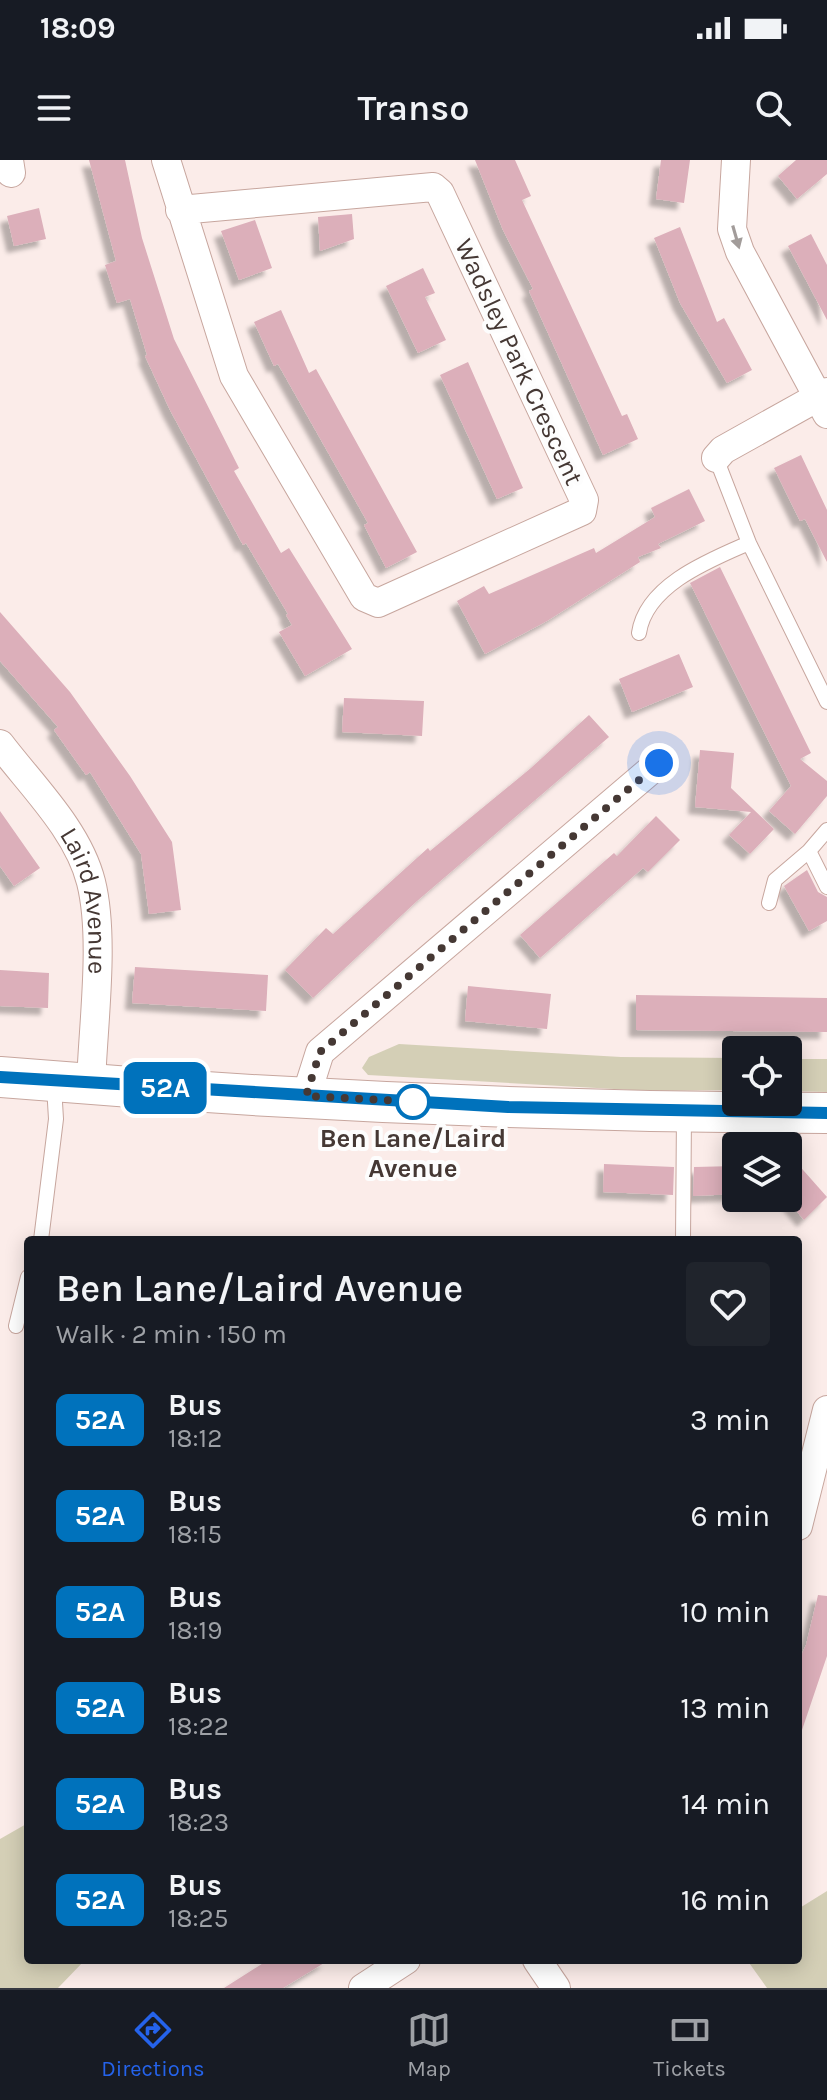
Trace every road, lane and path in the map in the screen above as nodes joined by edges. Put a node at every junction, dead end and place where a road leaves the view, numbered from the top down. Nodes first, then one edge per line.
1 (166, 160) edge
2 (736, 160) edge
3 (180, 210) junction
4 (824, 401) edge
5 (716, 458) joint
6 (749, 543) junction
7 (639, 633) dead end
8 (827, 702) edge
9 (0, 744) edge
10 (659, 763) dead end
11 (827, 830) edge
12 (809, 851) junction
13 (827, 887) edge
14 (769, 903) dead end
15 (0, 1077) edge
16 (72, 1083) junction
17 (306, 1096) junction
18 (684, 1113) junction
19 (827, 1113) edge
20 (41, 1236) edge
21 (683, 1236) edge
22 (24, 1293) edge
23 (16, 1326) dead end
24 (827, 1410) edge
25 (802, 1510) edge
26 (400, 1964) edge
27 (540, 1964) edge
28 (363, 1988) edge
29 (556, 1988) edge

1 - 3 street, Wadsley Park Crescent
2 -> 4 street
3 - 3 street, Wadsley Park Crescent
4 - 5 street
5 - 6 lane
6 - 7 lane
6 - 8 lane
9 - 16 street, Laird Avenue
10 - 17 street
11 - 12 lane
12 - 13 lane
12 - 14 lane
15 - 16 street
16 - 17 street
16 - 20 lane
17 - 18 street
18 - 19 street
18 - 21 lane
22 - 23 lane
24 - 25 street
26 - 28 street
27 - 29 street

